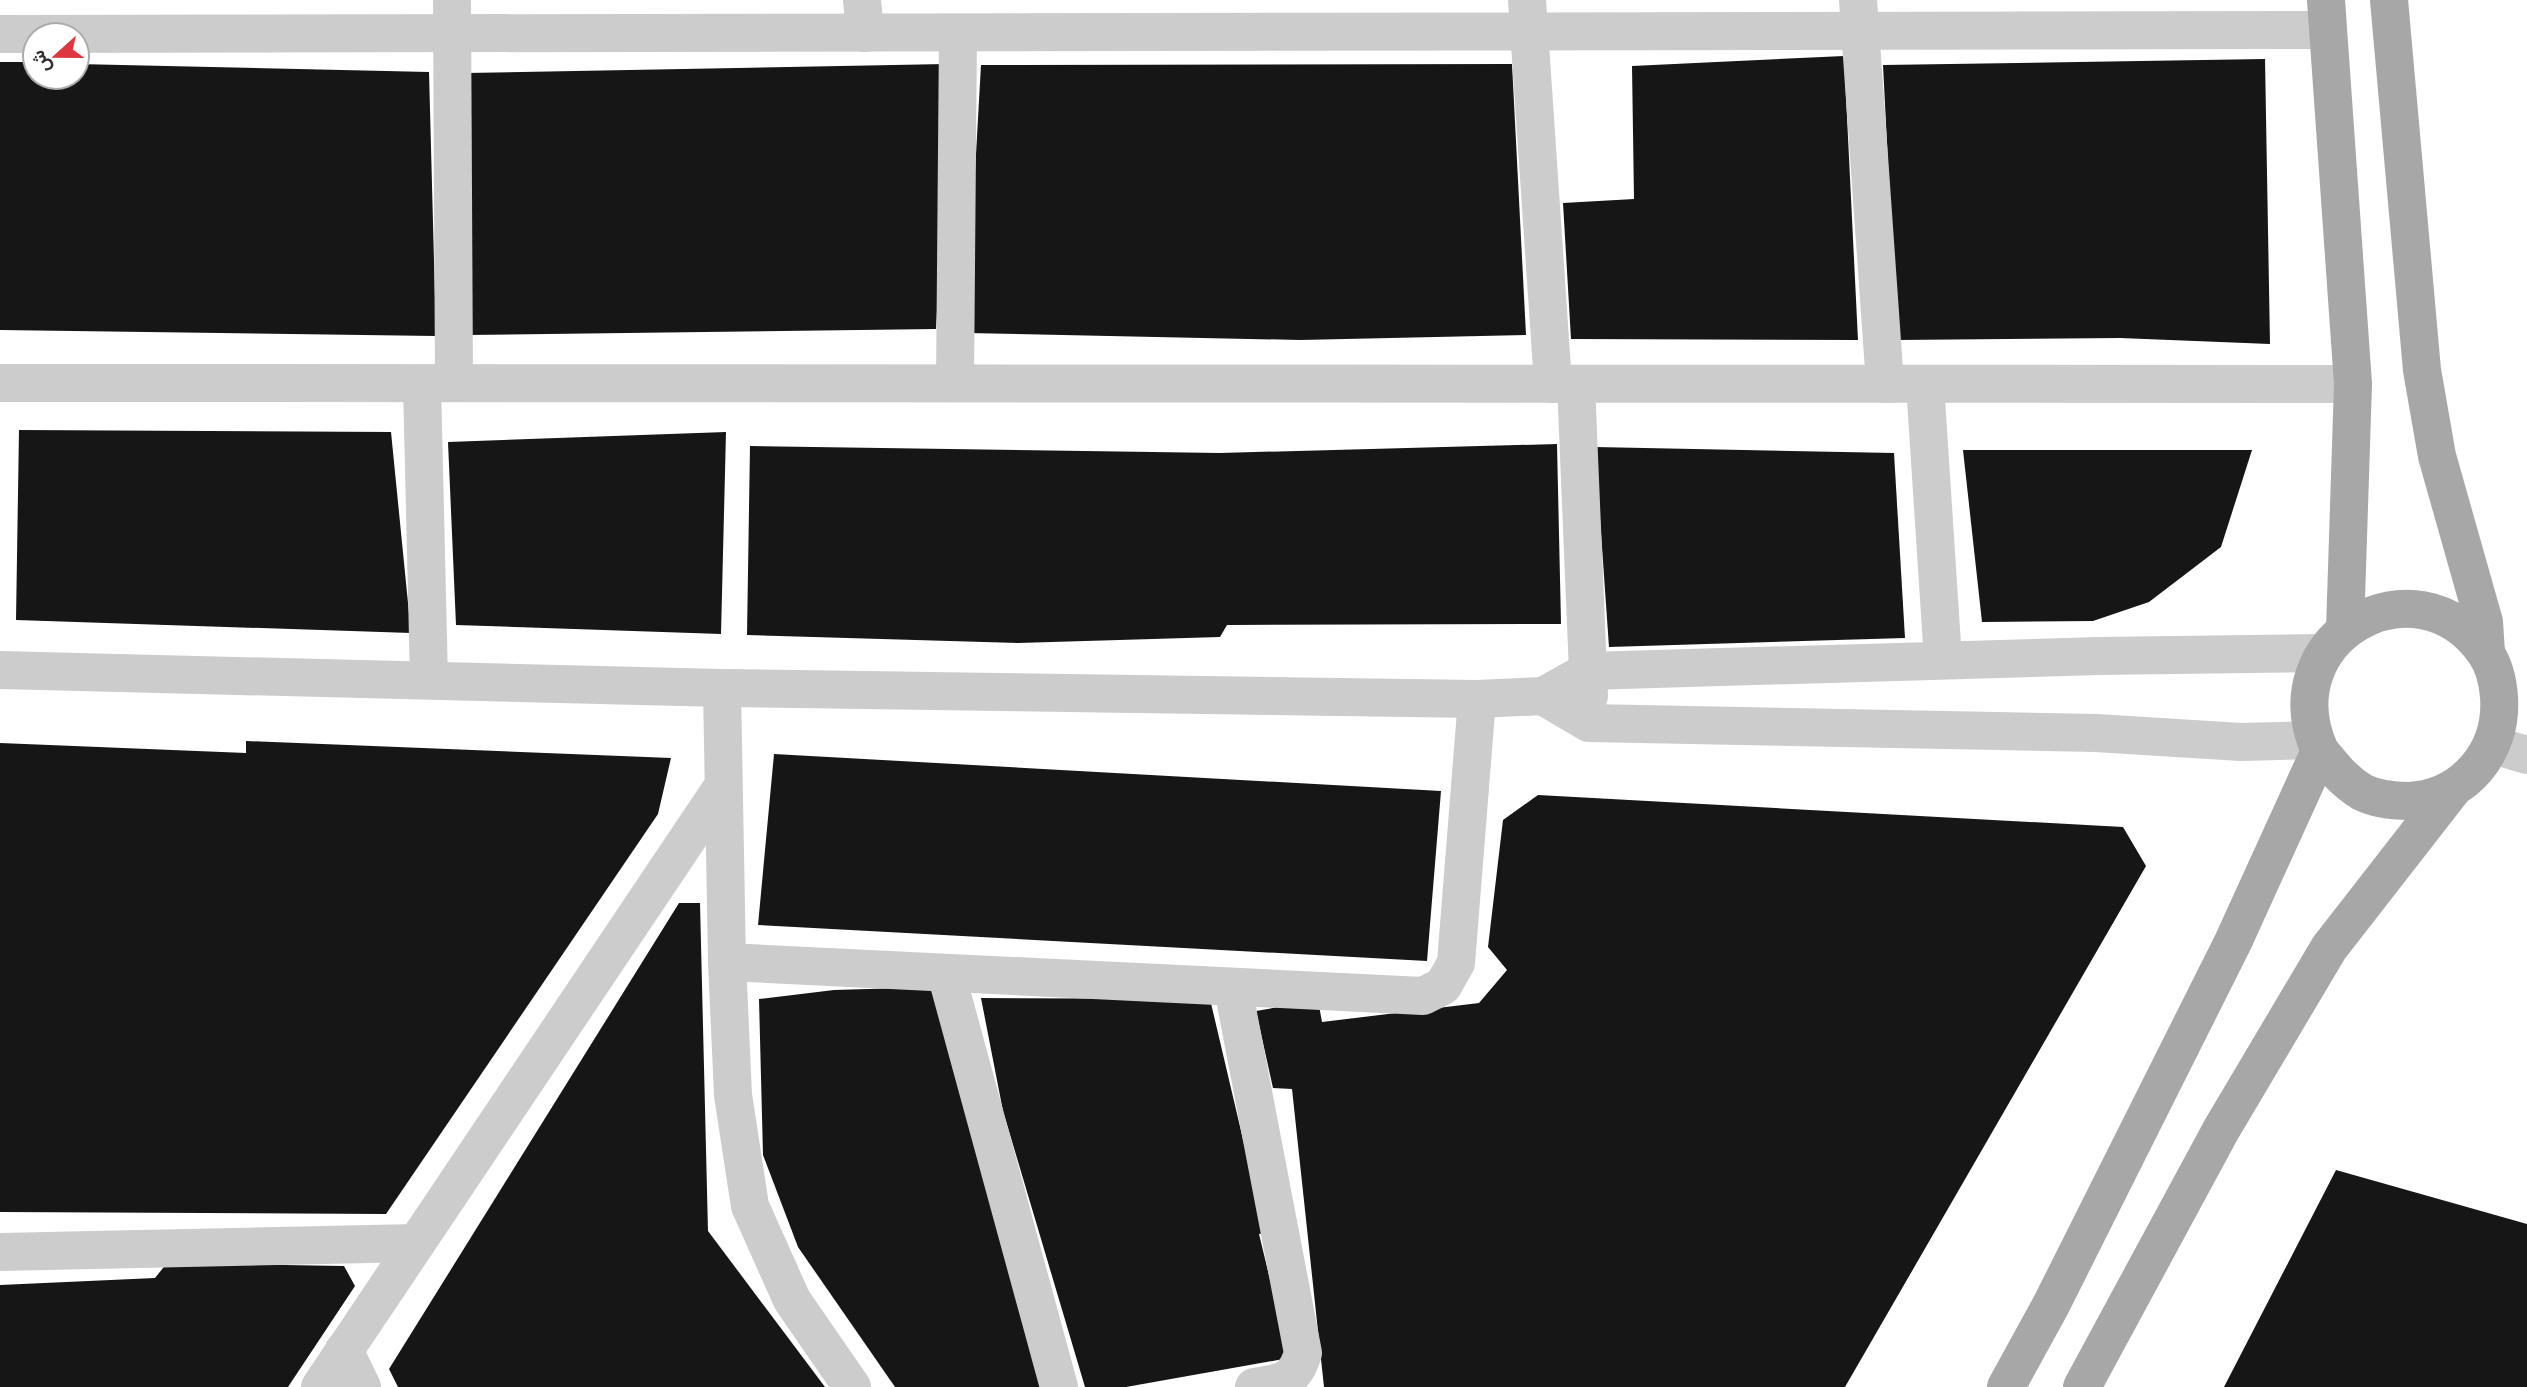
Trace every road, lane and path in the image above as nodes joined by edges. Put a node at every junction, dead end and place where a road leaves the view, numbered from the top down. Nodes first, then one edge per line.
1 (2389, 0) edge
2 (2327, 15) edge
3 (1528, 16) edge
4 (1859, 16) edge
5 (452, 17) edge
6 (863, 17) edge
7 (958, 33) junction
8 (0, 34) edge
9 (0, 383) edge
10 (438, 383) junction
11 (955, 383) junction
12 (1565, 384) junction
13 (1885, 384) junction
14 (1925, 384) junction
15 (2353, 384) junction
16 (2334, 641) junction
17 (2486, 653) junction
18 (1943, 660) junction
19 (0, 670) edge
20 (1588, 671) junction
21 (429, 680) junction
22 (722, 688) junction
23 (1543, 695) junction
24 (1477, 699) junction
25 (1589, 723) junction
26 (2318, 746) junction
27 (2510, 750) edge
28 (723, 786) junction
29 (2452, 790) junction
30 (727, 962) junction
31 (946, 972) junction
32 (1233, 988) junction
33 (416, 1243) junction
34 (0, 1252) edge
35 (344, 1350) junction
36 (320, 1387) edge
37 (362, 1387) edge
38 (852, 1387) edge
39 (1059, 1387) edge
40 (1254, 1387) edge
41 (2006, 1387) edge
42 (2082, 1387) edge

1 - 17 main road
2 - 4 street
2 - 15 main road
3 - 4 street
3 - 7 street
3 - 12 street
4 - 13 street
5 - 6 street
5 - 8 street
5 - 10 street
6 - 7 street
7 - 11 street
9 - 10 street
10 - 11 street
10 - 21 street
11 - 12 street
12 - 13 street
12 - 20 street
13 - 14 street
14 - 15 street
14 - 18 street
15 - 16 main road
16 - 17 main road
16 - 18 street
16 - 26 main road
17 - 27 main road
18 - 20 street
19 - 21 street
20 - 23 street
20 - 25 street
21 - 22 street
22 - 24 street
22 - 28 street
23 - 24 street
23 - 25 street
24 - 32 street
25 - 26 street
26 - 29 main road
26 - 41 main road
27 - 29 main road
28 - 30 street
28 - 33 street
29 - 42 main road
30 - 31 street
30 - 38 street
31 - 32 street
31 - 39 street
32 - 40 street
33 - 34 street
33 - 35 street
35 - 36 street
35 - 37 street

